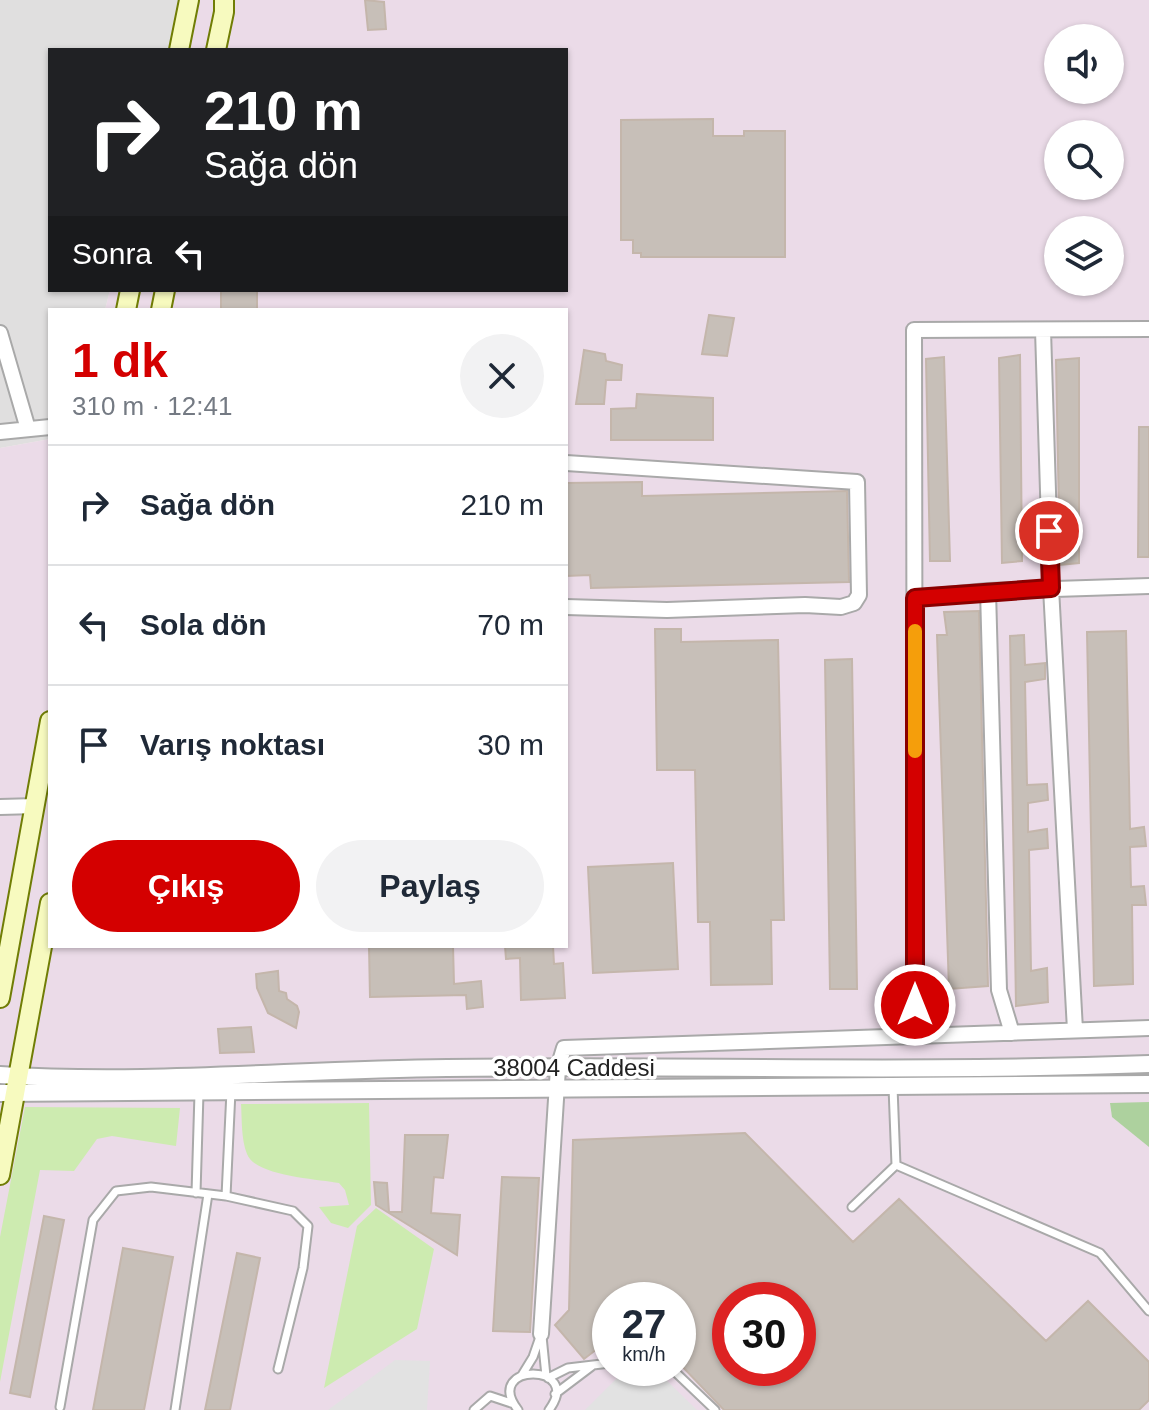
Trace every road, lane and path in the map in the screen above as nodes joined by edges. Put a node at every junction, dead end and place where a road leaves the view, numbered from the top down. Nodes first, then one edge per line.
1 (189, 0) edge
2 (224, 0) edge
3 (179, 48) edge
4 (216, 48) edge
5 (1149, 329) edge
6 (1043, 330) junction
7 (0, 333) edge
8 (48, 427) edge
9 (28, 429) junction
10 (0, 432) edge
11 (568, 463) edge
12 (1149, 586) edge
13 (1051, 588) junction
14 (988, 591) junction
15 (915, 598) junction
16 (568, 607) edge
17 (48, 733) edge
18 (36, 806) junction
19 (0, 807) edge
20 (48, 912) edge
21 (4, 955) edge
22 (0, 996) edge
23 (1149, 1028) edge
24 (1075, 1030) junction
25 (1012, 1033) junction
26 (915, 1036) junction
27 (1149, 1064) edge
28 (558, 1068) junction
29 (894, 1068) junction
30 (232, 1082) junction
31 (198, 1083) junction
32 (8, 1084) edge
33 (1149, 1084) edge
34 (893, 1086) junction
35 (559, 1089) junction
36 (896, 1165) junction
37 (0, 1175) edge
38 (196, 1193) junction
39 (208, 1194) junction
40 (226, 1196) junction
41 (852, 1207) dead end
42 (1149, 1311) edge
43 (541, 1334) junction
44 (592, 1364) edge
45 (592, 1366) edge
46 (278, 1369) dead end
47 (522, 1375) junction
48 (547, 1377) junction
49 (690, 1386) edge
50 (555, 1395) junction
51 (60, 1407) dead end
52 (516, 1407) edge
53 (175, 1410) edge
54 (474, 1410) edge
55 (551, 1410) edge
56 (715, 1410) edge

1 - 3 main road
2 - 4 main road
5 - 6 street
6 - 13 street
6 - 15 street
7 - 9 street
8 - 9 street
9 - 10 street
11 - 16 street
12 - 13 street
13 - 14 street
13 - 24 street
14 - 15 street
14 - 25 street
15 - 26 street
17 - 18 main road
18 - 19 street
18 - 21 main road
20 - 32 main road
21 - 22 main road
23 - 24 street
24 - 25 street
25 - 26 street
26 - 28 street
27 - 29 street, 38004 Caddesi
28 - 29 street, 38004 Caddesi
28 - 30 street, 38004 Caddesi
28 - 35 street
29 - 34 street
30 - 31 street, 38004 Caddesi
30 - 35 street, 38004 Caddesi
30 - 40 lane
31 - 32 street, 38004 Caddesi
31 - 38 lane
32 - 37 main road
33 - 34 street, 38004 Caddesi
34 - 35 street, 38004 Caddesi
34 - 36 lane
35 - 43 street
36 - 41 lane
36 - 42 lane
38 - 39 lane
38 - 51 lane
39 - 40 lane
39 - 53 lane
40 - 46 lane
43 - 47 lane
43 - 48 lane
44 - 48 lane
45 - 50 lane
47 - 48 lane
47 - 52 lane
48 - 50 lane
49 - 56 lane
50 - 55 lane
52 - 54 lane

